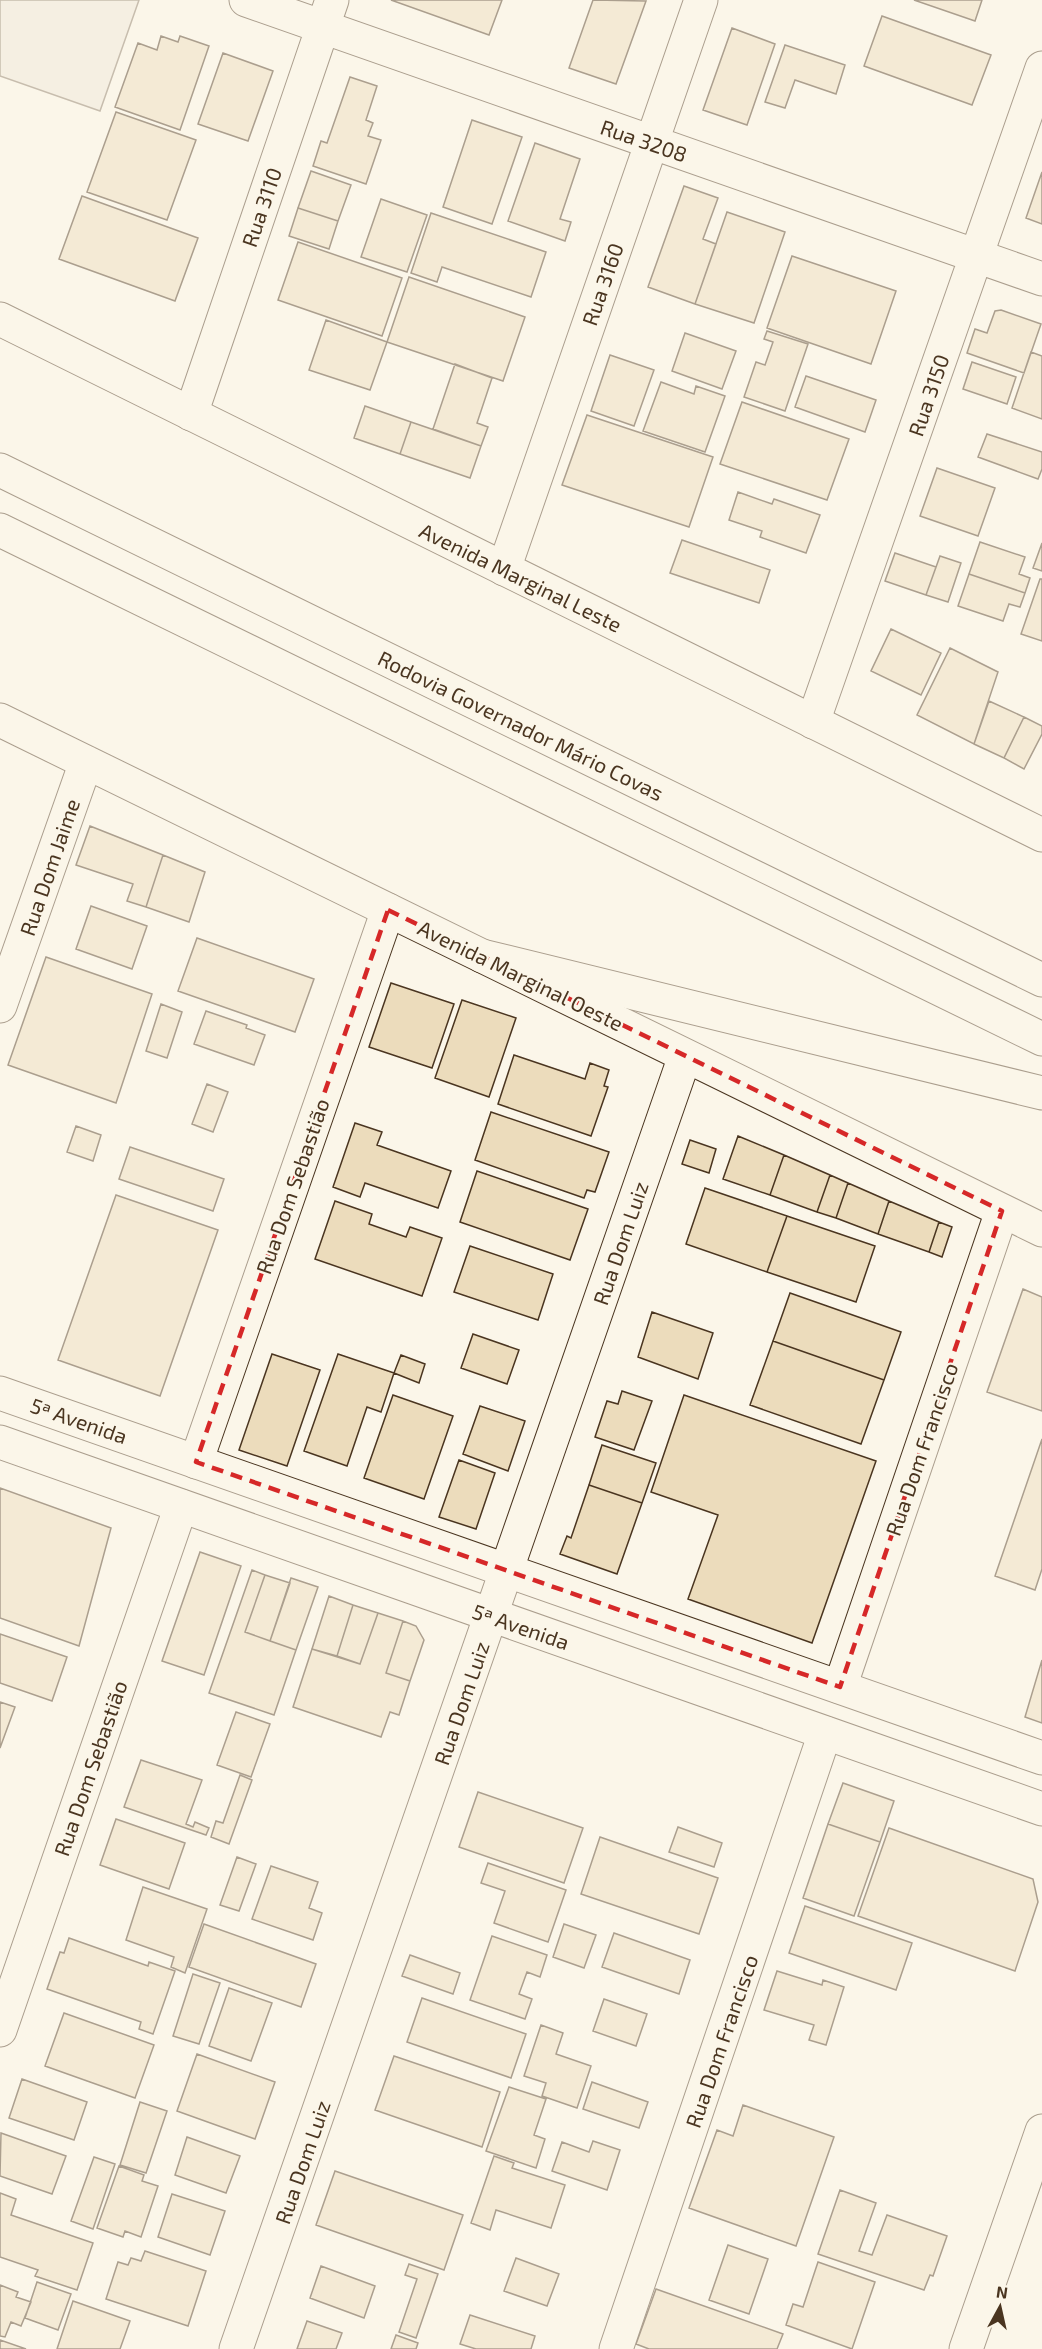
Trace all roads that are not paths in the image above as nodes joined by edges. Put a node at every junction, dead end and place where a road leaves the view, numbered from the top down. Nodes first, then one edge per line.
1 (246, 0) edge
2 (701, 0) edge
3 (328, 13) edge
4 (1042, 68) edge
5 (652, 142) junction
6 (976, 256) junction
7 (1042, 279) edge
8 (0, 319) edge
9 (191, 414) junction
10 (0, 470) edge
11 (0, 530) edge
12 (504, 568) junction
13 (0, 720) edge
14 (813, 722) junction
15 (86, 762) junction
16 (1042, 836) edge
17 (387, 910) junction
18 (482, 956) junction
19 (1042, 980) edge
20 (0, 1006) edge
21 (1042, 1039) edge
22 (685, 1056) junction
23 (1042, 1093) edge
24 (1002, 1211) junction
25 (1042, 1230) edge
26 (0, 1393) edge
27 (0, 1442) edge
28 (196, 1462) junction
29 (181, 1506) junction
30 (507, 1570) junction
31 (491, 1615) junction
32 (840, 1687) junction
33 (825, 1733) junction
34 (1042, 1758) edge
35 (1042, 1809) edge
36 (0, 2030) edge
37 (1042, 2131) edge
38 (236, 2349) edge
39 (616, 2349) edge
40 (966, 2349) edge

1 - 3 main road, Rua 3208
2 - 5 main road, Rua 3160
3 - 5 main road, Rua 3208
3 - 9 main road, Rua 3110
4 - 6 main road, Rua 3150
5 - 6 main road, Rua 3208
5 - 12 main road, Rua 3160
6 - 7 main road, Rua 3208
6 - 14 main road, Rua 3150
8 - 9 main road, Avenida Marginal Leste
9 - 12 main road, Avenida Marginal Leste
10 - 19 main road, Rodovia Governador Mário Covas
11 - 21 main road
12 - 14 main road, Avenida Marginal Leste
13 - 15 main road, Avenida Marginal Oeste
14 - 16 main road, Avenida Marginal Leste
15 - 17 main road, Avenida Marginal Oeste
15 - 20 main road, Rua Dom Jaime
17 - 18 main road, Avenida Marginal Oeste
17 - 28 main road, Rua Dom Sebastião
18 - 22 main road, Avenida Marginal Oeste
18 - 23 main road
22 - 24 main road, Avenida Marginal Oeste
22 - 30 main road, Rua Dom Luiz
24 - 25 main road, Avenida Marginal Oeste
24 - 32 main road, Rua Dom Francisco
26 - 28 main road, 5ª Avenida
27 - 29 main road, 5ª Avenida
28 - 30 main road, 5ª Avenida
29 - 31 main road, 5ª Avenida
29 - 36 main road, Rua Dom Sebastião
30 - 31 main road, Rua Dom Luiz
30 - 32 main road, 5ª Avenida
31 - 33 main road, 5ª Avenida
31 - 38 main road, Rua Dom Luiz
32 - 34 main road, 5ª Avenida
33 - 35 main road, 5ª Avenida
33 - 39 main road, Rua Dom Francisco
37 - 40 main road

